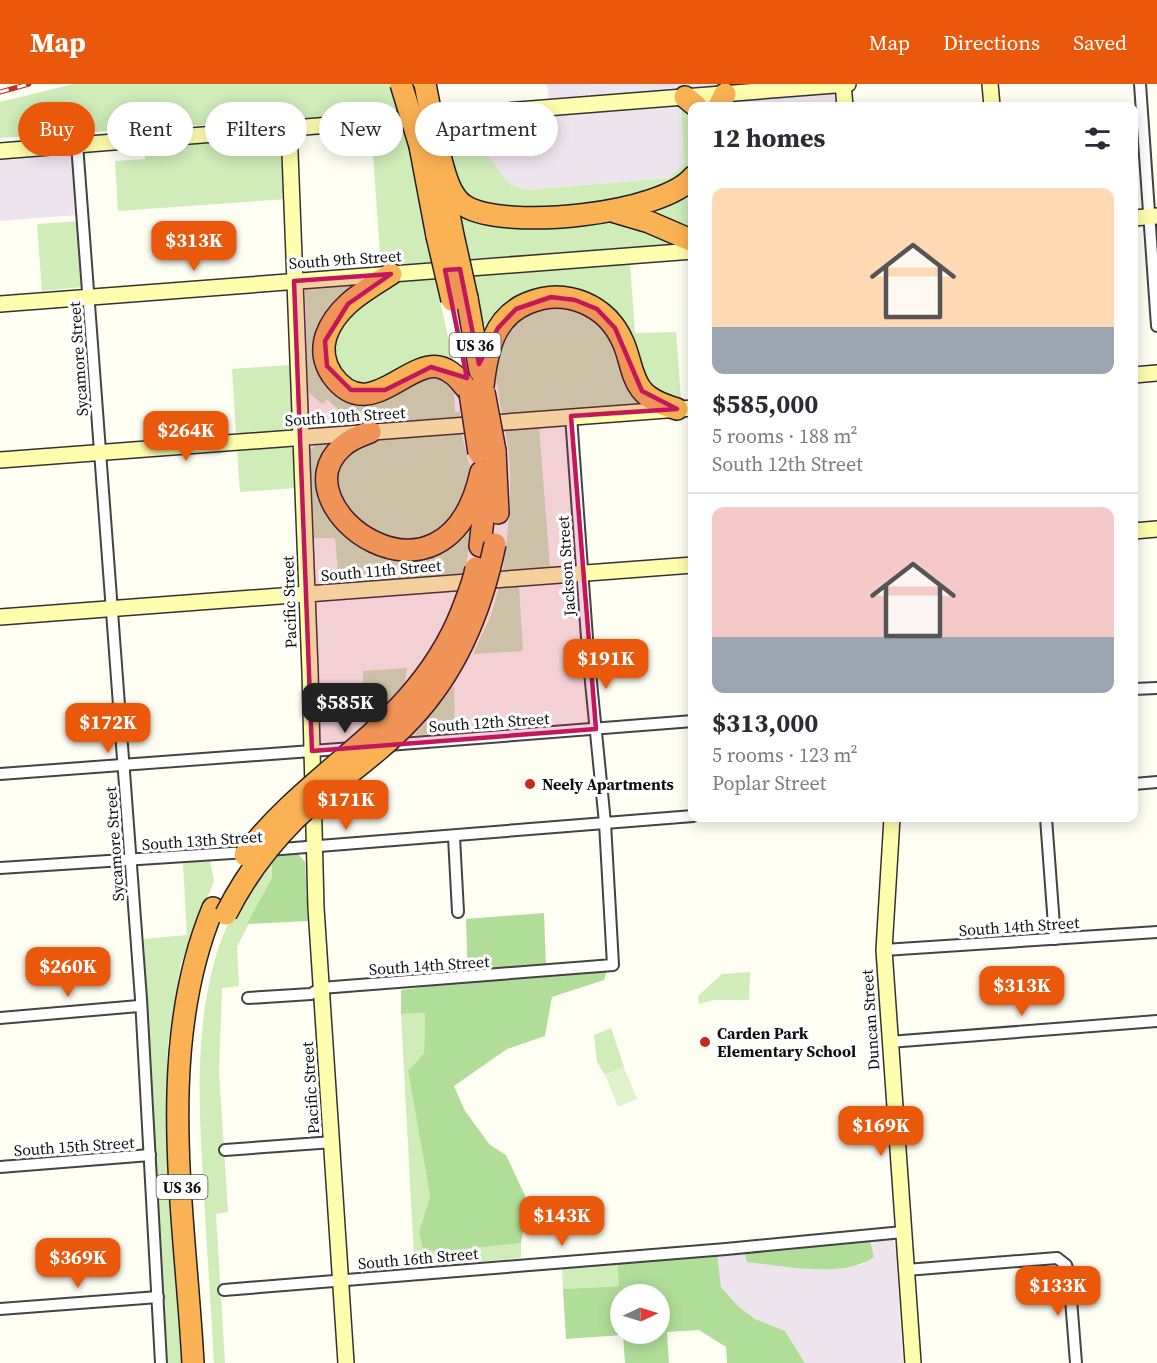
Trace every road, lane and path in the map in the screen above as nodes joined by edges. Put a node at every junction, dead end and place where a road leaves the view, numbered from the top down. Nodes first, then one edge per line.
1 (401, 84) edge
2 (408, 84) edge
3 (425, 84) edge
4 (843, 84) edge
5 (848, 84) edge
6 (990, 84) edge
7 (1140, 84) edge
8 (722, 100) edge
9 (426, 102) edge
10 (688, 102) edge
11 (691, 102) edge
12 (845, 102) edge
13 (992, 102) edge
14 (415, 106) edge
15 (415, 116) edge
16 (307, 126) edge
17 (205, 134) edge
18 (95, 143) edge
19 (18, 149) edge
20 (0, 151) edge
21 (78, 156) edge
22 (290, 156) edge
23 (430, 156) edge
24 (433, 156) edge
25 (688, 182) edge
26 (602, 211) junction
27 (1147, 217) edge
28 (688, 239) edge
29 (688, 250) edge
30 (391, 274) junction
31 (294, 281) junction
32 (89, 297) junction
33 (0, 304) edge
34 (1157, 326) edge
35 (1157, 373) edge
36 (1138, 375) edge
37 (479, 390) junction
38 (685, 409) edge
39 (571, 416) junction
40 (370, 432) junction
41 (300, 437) junction
42 (99, 452) junction
43 (485, 459) junction
44 (0, 460) edge
45 (1157, 529) edge
46 (1138, 531) edge
47 (688, 565) edge
48 (581, 572) junction
49 (307, 594) junction
50 (112, 609) junction
51 (0, 617) edge
52 (1157, 688) edge
53 (1138, 689) edge
54 (688, 721) edge
55 (596, 729) junction
56 (312, 751) junction
57 (123, 765) junction
58 (0, 774) edge
59 (1157, 782) edge
60 (1138, 784) edge
61 (688, 816) edge
62 (892, 822) edge
63 (1046, 822) edge
64 (605, 823) junction
65 (454, 837) junction
66 (314, 847) junction
67 (130, 860) junction
68 (0, 868) edge
69 (219, 911) junction
70 (458, 912) dead end
71 (1157, 932) edge
72 (1055, 939) junction
73 (884, 950) junction
74 (613, 966) joint
75 (321, 988) junction
76 (248, 998) dead end
77 (139, 1006) junction
78 (0, 1018) edge
79 (1157, 1021) edge
80 (889, 1041) junction
81 (333, 1142) junction
82 (225, 1150) dead end
83 (150, 1155) junction
84 (0, 1167) edge
85 (903, 1232) junction
86 (906, 1270) junction
87 (342, 1280) junction
88 (224, 1290) dead end
89 (158, 1297) junction
90 (0, 1309) edge
91 (161, 1363) edge
92 (194, 1363) edge
93 (207, 1363) edge
94 (346, 1363) edge
95 (913, 1363) edge
96 (1076, 1363) edge

1 - 15 highway, bridge
2 - 14 highway, US 36, bridge
3 - 9 highway, US 36, bridge
4 - 5 street
4 - 8 street
4 - 12 street
6 - 13 street
7 - 27 street
8 - 11 street
10 - 16 street
17 - 18 street
19 - 20 street
21 - 32 street, Sycamore Street
22 - 31 street, Pacific Street
23 - 37 highway, US 36, bridge
24 - 26 highway
25 - 26 highway
26 - 28 highway
27 - 34 street
29 - 30 street, South 9th Street
30 - 31 street, South 9th Street
30 - 37 highway
31 - 32 street, South 9th Street
31 - 41 street, Pacific Street
32 - 33 street, South 9th Street
32 - 42 street, Sycamore Street
35 - 36 street
37 - 38 highway
37 - 43 highway, US 36, bridge
38 - 39 street, South 10th Street
39 - 40 street, South 10th Street
39 - 48 street, Jackson Street
40 - 41 street, South 10th Street
40 - 43 highway
41 - 42 street, South 10th Street
41 - 49 street, Pacific Street
42 - 44 street, South 10th Street
42 - 50 street, Sycamore Street
43 - 69 highway, US 36, bridge
45 - 46 street
47 - 48 street, South 11th Street
48 - 49 street, South 11th Street
48 - 55 street, Jackson Street
49 - 50 street, South 11th Street
49 - 56 street, Pacific Street
50 - 51 street, South 11th Street
50 - 57 street, Sycamore Street
52 - 53 street
54 - 55 street, South 12th Street
55 - 56 street, South 12th Street
55 - 64 street, Jackson Street
56 - 57 street, South 12th Street
56 - 66 street, Pacific Street
57 - 58 street, South 12th Street
57 - 67 street, Sycamore Street
59 - 60 street
61 - 64 street, South 13th Street
62 - 73 street, Duncan Street
63 - 72 street
64 - 65 street, South 13th Street
64 - 74 street, Jackson Street
65 - 66 street, South 13th Street
65 - 70 street
66 - 67 street, South 13th Street
66 - 75 street, Pacific Street
67 - 68 street, South 13th Street
67 - 77 street, Sycamore Street
69 - 92 highway, US 36
69 - 93 highway, US 36
71 - 72 street, South 14th Street
72 - 73 street, South 14th Street
73 - 80 street, Duncan Street
74 - 75 street, South 14th Street
75 - 76 street, South 14th Street
75 - 81 street, Pacific Street
77 - 78 street
77 - 83 street, Sycamore Street
79 - 80 street
80 - 85 street, Duncan Street
81 - 82 street
81 - 87 street, Pacific Street
83 - 84 street, South 15th Street
83 - 89 street, Sycamore Street
85 - 86 street, Duncan Street
85 - 87 street, South 16th Street
86 - 95 street, Duncan Street
86 - 96 street
87 - 88 street, South 16th Street
87 - 94 street, Pacific Street
89 - 90 street
89 - 91 street, Sycamore Street

